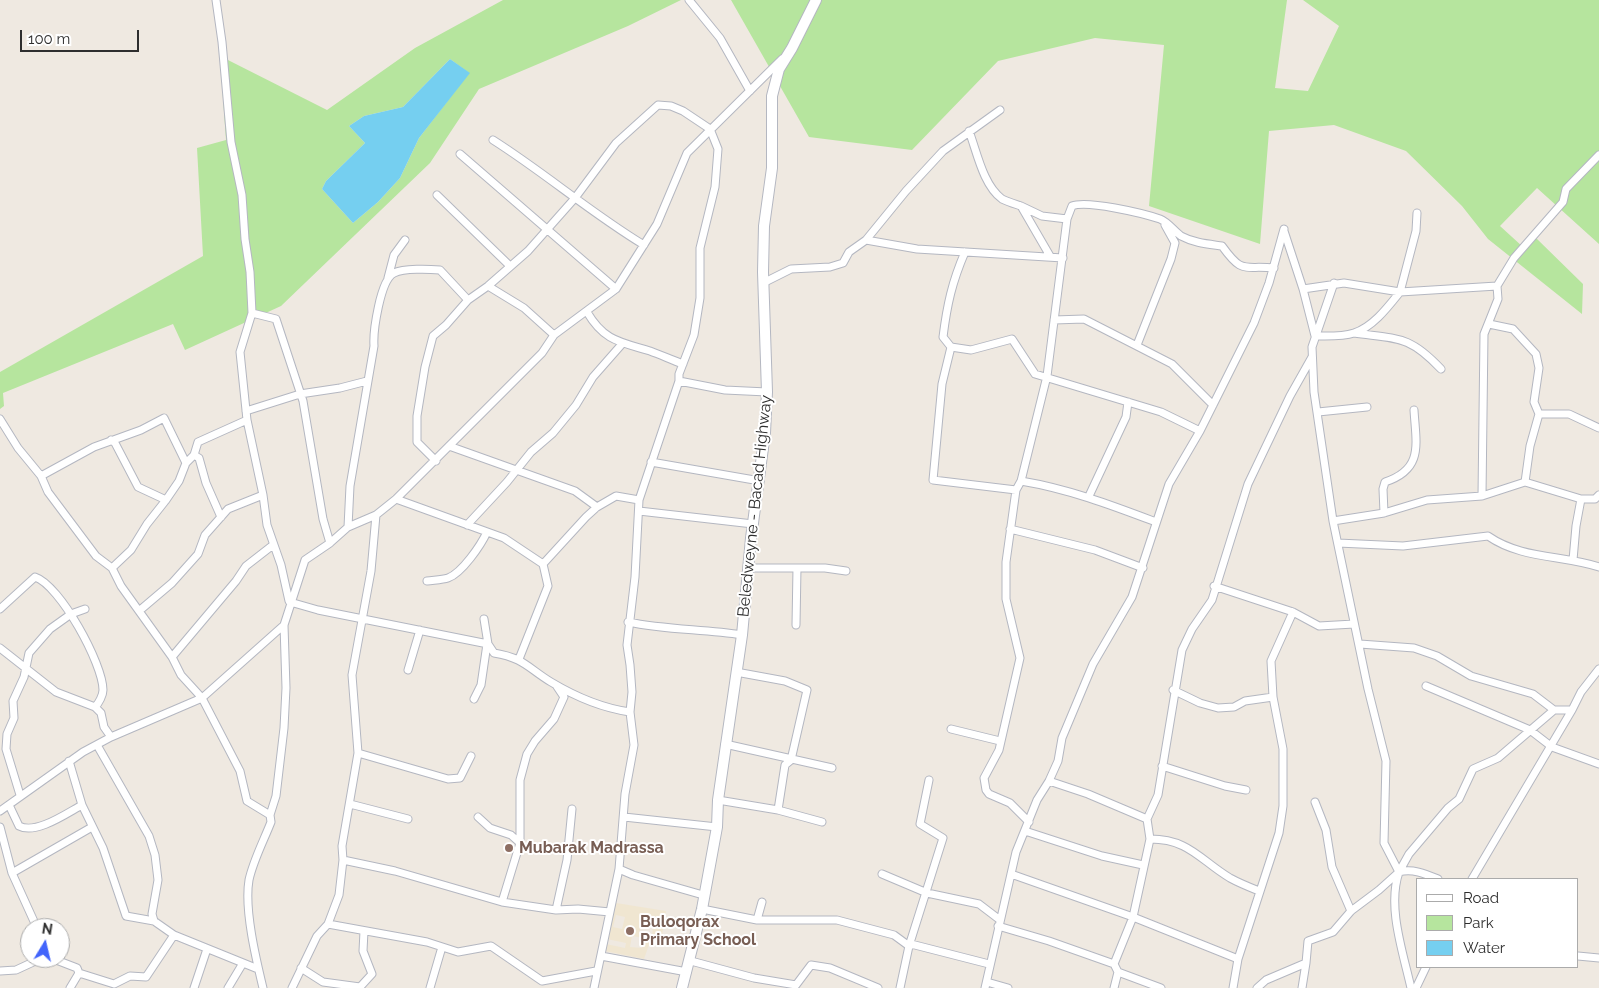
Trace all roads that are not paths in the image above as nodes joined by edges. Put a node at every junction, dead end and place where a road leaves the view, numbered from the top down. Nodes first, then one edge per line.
1 (216, 0) edge
2 (689, 0) edge
3 (816, 0) edge
4 (792, 48) junction
5 (750, 91) junction
6 (1000, 110) dead end
7 (710, 129) junction
8 (970, 131) junction
9 (492, 140) dead end
10 (460, 154) dead end
11 (1599, 156) edge
12 (437, 195) dead end
13 (575, 198) junction
14 (1021, 206) junction
15 (1417, 213) dead end
16 (1067, 219) junction
17 (1162, 220) junction
18 (546, 229) junction
19 (405, 240) dead end
20 (866, 240) junction
21 (644, 245) junction
22 (965, 252) junction
23 (1050, 256) junction
24 (1063, 258) junction
25 (510, 266) junction
26 (1274, 268) junction
27 (388, 278) junction
28 (763, 283) junction
29 (1334, 283) junction
30 (488, 286) junction
31 (1498, 286) junction
32 (616, 288) junction
33 (1303, 288) junction
34 (1400, 292) junction
35 (468, 300) junction
36 (587, 312) junction
37 (252, 313) junction
38 (1054, 320) junction
39 (1489, 324) junction
40 (1354, 333) junction
41 (554, 335) junction
42 (1315, 336) junction
43 (622, 344) junction
44 (1137, 345) junction
45 (951, 347) junction
46 (1312, 357) junction
47 (682, 364) junction
48 (1441, 369) dead end
49 (1047, 376) junction
50 (367, 381) junction
51 (679, 381) junction
52 (767, 392) junction
53 (300, 394) junction
54 (1128, 402) junction
55 (1213, 405) junction
56 (1368, 407) dead end
57 (1414, 410) dead end
58 (246, 411) junction
59 (1318, 412) junction
60 (1539, 414) junction
61 (0, 419) edge
62 (247, 420) junction
63 (1599, 428) edge
64 (1200, 431) junction
65 (111, 440) junction
66 (449, 446) junction
67 (194, 455) junction
68 (436, 461) junction
69 (651, 462) junction
70 (186, 463) junction
71 (516, 472) junction
72 (41, 476) junction
73 (760, 481) junction
74 (1021, 481) junction
75 (1525, 482) junction
76 (1016, 490) junction
77 (263, 495) junction
78 (1599, 495) edge
79 (1089, 496) junction
80 (1482, 496) junction
81 (396, 499) junction
82 (1581, 499) junction
83 (166, 500) junction
84 (639, 500) junction
85 (597, 508) junction
86 (639, 511) junction
87 (1384, 514) junction
88 (376, 515) junction
89 (221, 517) junction
90 (1333, 521) junction
91 (1156, 522) junction
92 (753, 524) junction
93 (467, 525) junction
94 (348, 527) junction
95 (1010, 529) junction
96 (487, 532) junction
97 (330, 543) junction
98 (1338, 543) junction
99 (272, 545) junction
100 (1573, 560) junction
101 (543, 564) junction
102 (1599, 567) edge
103 (112, 568) junction
104 (749, 568) junction
105 (796, 568) junction
106 (1143, 568) junction
107 (846, 571) dead end
108 (427, 581) dead end
109 (1214, 586) junction
110 (290, 602) junction
111 (0, 609) edge
112 (85, 609) dead end
113 (139, 611) junction
114 (1294, 612) junction
115 (71, 614) junction
116 (361, 618) junction
117 (484, 620) dead end
118 (628, 622) junction
119 (284, 624) junction
120 (1354, 624) junction
121 (796, 625) dead end
122 (420, 630) junction
123 (742, 635) junction
124 (488, 644) junction
125 (1360, 644) junction
126 (0, 648) edge
127 (172, 656) junction
128 (519, 658) junction
129 (26, 668) junction
130 (1599, 669) edge
131 (408, 670) dead end
132 (736, 672) junction
133 (556, 685) junction
134 (1426, 686) dead end
135 (1174, 690) junction
136 (1273, 697) junction
137 (202, 698) junction
138 (474, 699) dead end
139 (95, 707) junction
140 (1554, 710) junction
141 (1572, 710) junction
142 (630, 712) junction
143 (951, 729) dead end
144 (1530, 730) junction
145 (111, 737) junction
146 (1000, 740) junction
147 (725, 744) junction
148 (97, 745) junction
149 (1552, 747) junction
150 (358, 753) junction
151 (471, 756) dead end
152 (791, 760) junction
153 (69, 761) junction
154 (1599, 764) edge
155 (1162, 766) junction
156 (832, 768) dead end
157 (929, 780) dead end
158 (1049, 781) junction
159 (1246, 790) dead end
160 (20, 795) junction
161 (718, 800) junction
162 (1315, 802) dead end
163 (9, 804) junction
164 (350, 804) junction
165 (82, 805) junction
166 (572, 809) dead end
167 (778, 810) junction
168 (0, 811) edge
169 (270, 815) junction
170 (624, 817) junction
171 (478, 818) dead end
172 (408, 819) dead end
173 (1147, 819) junction
174 (822, 822) dead end
175 (1029, 822) junction
176 (0, 827) edge
177 (92, 827) junction
178 (716, 828) junction
179 (1025, 831) junction
180 (1150, 838) junction
181 (520, 843) junction
182 (343, 860) junction
183 (1143, 864) junction
184 (619, 869) junction
185 (1399, 872) junction
186 (12, 873) junction
187 (882, 874) dead end
188 (1011, 874) junction
189 (1435, 878) edge
190 (1473, 878) edge
191 (1259, 892) junction
192 (927, 893) junction
193 (703, 895) junction
194 (502, 902) junction
195 (762, 902) dead end
196 (702, 909) junction
197 (556, 910) junction
198 (1351, 911) junction
199 (610, 912) junction
200 (1133, 917) junction
201 (32, 918) edge
202 (757, 920) junction
203 (154, 921) junction
204 (999, 923) junction
205 (328, 924) junction
206 (364, 931) junction
207 (174, 935) junction
208 (910, 945) junction
209 (442, 947) junction
210 (207, 949) junction
211 (601, 956) junction
212 (1579, 956) edge
213 (1599, 958) edge
214 (1238, 959) junction
215 (690, 961) junction
216 (243, 963) junction
217 (1306, 963) junction
218 (989, 964) junction
219 (1114, 964) junction
220 (70, 965) edge
221 (20, 968) edge
222 (301, 968) junction
223 (1426, 968) edge
224 (258, 969) junction
225 (0, 970) edge
226 (596, 971) junction
227 (687, 972) junction
228 (1118, 972) junction
229 (79, 973) junction
230 (986, 985) edge
231 (114, 986) edge
232 (786, 986) edge
233 (70, 988) edge
234 (194, 988) edge
235 (228, 988) edge
236 (263, 988) edge
237 (292, 988) edge
238 (430, 988) edge
239 (594, 988) edge
240 (682, 988) edge
241 (878, 988) edge
242 (900, 988) edge
243 (1008, 988) edge
244 (1114, 988) edge
245 (1161, 988) edge
246 (1233, 988) edge
247 (1257, 988) edge
248 (1302, 988) edge
249 (1411, 988) edge
250 (1416, 988) edge

1 - 37 street
2 - 5 street
3 - 4 street, Beledweyne - Bacad Highway
4 - 5 street
4 - 28 street, Beledweyne - Bacad Highway
5 - 7 street
6 - 8 street
7 - 13 street
7 - 21 street
7 - 47 street
8 - 14 street
8 - 20 street
9 - 13 street
10 - 18 street
11 - 31 street
12 - 25 street
13 - 18 street
13 - 21 street
14 - 16 street
14 - 23 street
15 - 34 street
16 - 17 street
16 - 24 street
17 - 26 street
17 - 44 street
18 - 25 street
18 - 32 street
19 - 27 street
20 - 22 street
20 - 28 street
21 - 32 street
22 - 23 street
22 - 45 street
23 - 24 street
24 - 38 street
25 - 30 street
26 - 33 street
26 - 55 street
27 - 35 street
27 - 50 street
28 - 52 street, Beledweyne - Bacad Highway
29 - 33 street
29 - 34 street
29 - 42 street
30 - 35 street
30 - 41 street
31 - 34 street
31 - 39 street
32 - 36 street
33 - 42 street
34 - 40 street
35 - 68 street
36 - 41 street
36 - 43 street
37 - 53 street
37 - 58 street
38 - 44 street
38 - 49 street
39 - 60 street
39 - 80 street
40 - 42 street
40 - 48 street
41 - 66 street
42 - 46 street
43 - 47 street
43 - 71 street
44 - 55 street
45 - 49 street
45 - 76 street
46 - 59 street
46 - 109 street
47 - 51 street
49 - 54 street
49 - 74 street
50 - 53 street
50 - 94 street
51 - 52 street
51 - 69 street
52 - 73 street, Beledweyne - Bacad Highway
53 - 58 street
53 - 97 street
54 - 64 street
54 - 79 street
55 - 64 street
56 - 59 street
57 - 87 street
58 - 62 street
59 - 90 street
60 - 63 street
60 - 75 street
61 - 72 street
62 - 67 street
62 - 77 street
64 - 91 street
65 - 70 street
65 - 72 street
65 - 83 street
66 - 68 street
66 - 71 street
67 - 70 street
67 - 89 street
68 - 81 street
69 - 73 street
69 - 84 street
70 - 83 street
71 - 85 street
71 - 93 street
72 - 103 street
73 - 92 street, Beledweyne - Bacad Highway
74 - 76 street
74 - 79 street
75 - 80 street
75 - 82 street
76 - 95 street
77 - 89 street
77 - 99 street
78 - 82 street
79 - 91 street
80 - 87 street
81 - 88 street
81 - 93 street
82 - 100 street
83 - 103 street
84 - 85 street
84 - 86 street
85 - 101 street
86 - 92 street
86 - 118 street
87 - 90 street
88 - 94 street
88 - 116 street
89 - 113 street
90 - 98 street
91 - 106 street
92 - 104 street, Beledweyne - Bacad Highway
93 - 96 street
94 - 97 street
95 - 106 street
95 - 146 street
96 - 101 street
96 - 108 street
97 - 110 street
98 - 100 street
98 - 120 street
99 - 110 street
99 - 127 street
100 - 102 street
101 - 128 street
103 - 113 street
104 - 105 street
104 - 123 street, Beledweyne - Bacad Highway
105 - 107 street
105 - 121 street
106 - 158 street
109 - 114 street
109 - 135 street
110 - 116 street
110 - 119 street
111 - 115 street
112 - 115 street
113 - 127 street
114 - 120 street
114 - 136 street
115 - 129 street
115 - 139 street
116 - 122 street
116 - 150 street
117 - 124 street
118 - 123 street
118 - 142 street
119 - 137 street
119 - 169 street
120 - 125 street
122 - 124 street
122 - 131 street
123 - 132 street, Beledweyne - Bacad Highway
124 - 128 street
124 - 138 street
125 - 140 street
125 - 185 street
126 - 129 street
127 - 137 street
128 - 133 street
129 - 139 street
129 - 160 street
130 - 141 street
132 - 147 street, Beledweyne - Bacad Highway
132 - 152 street
133 - 142 street
133 - 181 street
134 - 144 street
135 - 136 street
135 - 155 street
136 - 191 street
137 - 145 street
137 - 169 street
139 - 145 street
140 - 141 street
140 - 144 street
141 - 149 street
142 - 170 street
143 - 146 street
144 - 149 street
144 - 185 street
145 - 148 street
146 - 175 street
147 - 152 street
147 - 161 street, Beledweyne - Bacad Highway
148 - 153 street
148 - 203 street
149 - 154 street
149 - 190 street
150 - 151 street
150 - 164 street
152 - 156 street
152 - 167 street
153 - 160 street
153 - 165 street
155 - 159 street
155 - 173 street
157 - 192 street
158 - 173 street
158 - 175 street
160 - 163 street
161 - 167 street
161 - 178 street, Beledweyne - Bacad Highway
162 - 198 street
163 - 165 street
163 - 168 street
164 - 172 street
164 - 182 street
165 - 177 street
166 - 197 street
167 - 174 street
169 - 224 street
170 - 178 street
170 - 184 street
171 - 181 street
173 - 180 street
175 - 179 street
176 - 186 street
177 - 186 street
177 - 203 street
178 - 193 street, Beledweyne - Bacad Highway
179 - 183 street
179 - 188 street
180 - 183 street
180 - 191 street
181 - 194 street
182 - 194 street
182 - 205 street
183 - 200 street
184 - 193 street
184 - 199 street
185 - 189 street
185 - 198 street
185 - 249 street
186 - 201 street
187 - 192 street
188 - 200 street
188 - 204 street
191 - 214 street
192 - 204 street
192 - 208 street
193 - 196 street, Beledweyne - Bacad Highway
194 - 197 street
195 - 202 street
196 - 202 street
196 - 215 street, Beledweyne - Bacad Highway
197 - 199 street
198 - 217 street
199 - 211 street
200 - 214 street
200 - 219 street
202 - 208 street
203 - 207 street
204 - 218 street
204 - 219 street
205 - 206 street
205 - 222 street
206 - 209 street
206 - 222 street
207 - 210 street
207 - 231 street
208 - 218 street
208 - 242 street
209 - 226 street
209 - 238 street
210 - 216 street
210 - 234 street
211 - 226 street
211 - 227 street
212 - 213 street
214 - 246 street
215 - 227 street, Beledweyne - Bacad Highway
215 - 232 street
216 - 224 street
216 - 235 street
217 - 247 street
217 - 248 street
218 - 230 street
219 - 228 street
220 - 229 street
221 - 225 street
222 - 237 street
223 - 250 street
224 - 236 street
226 - 239 street
227 - 240 street, Beledweyne - Bacad Highway
228 - 244 street
228 - 245 street
229 - 231 street
229 - 233 street
230 - 243 street
232 - 241 street

